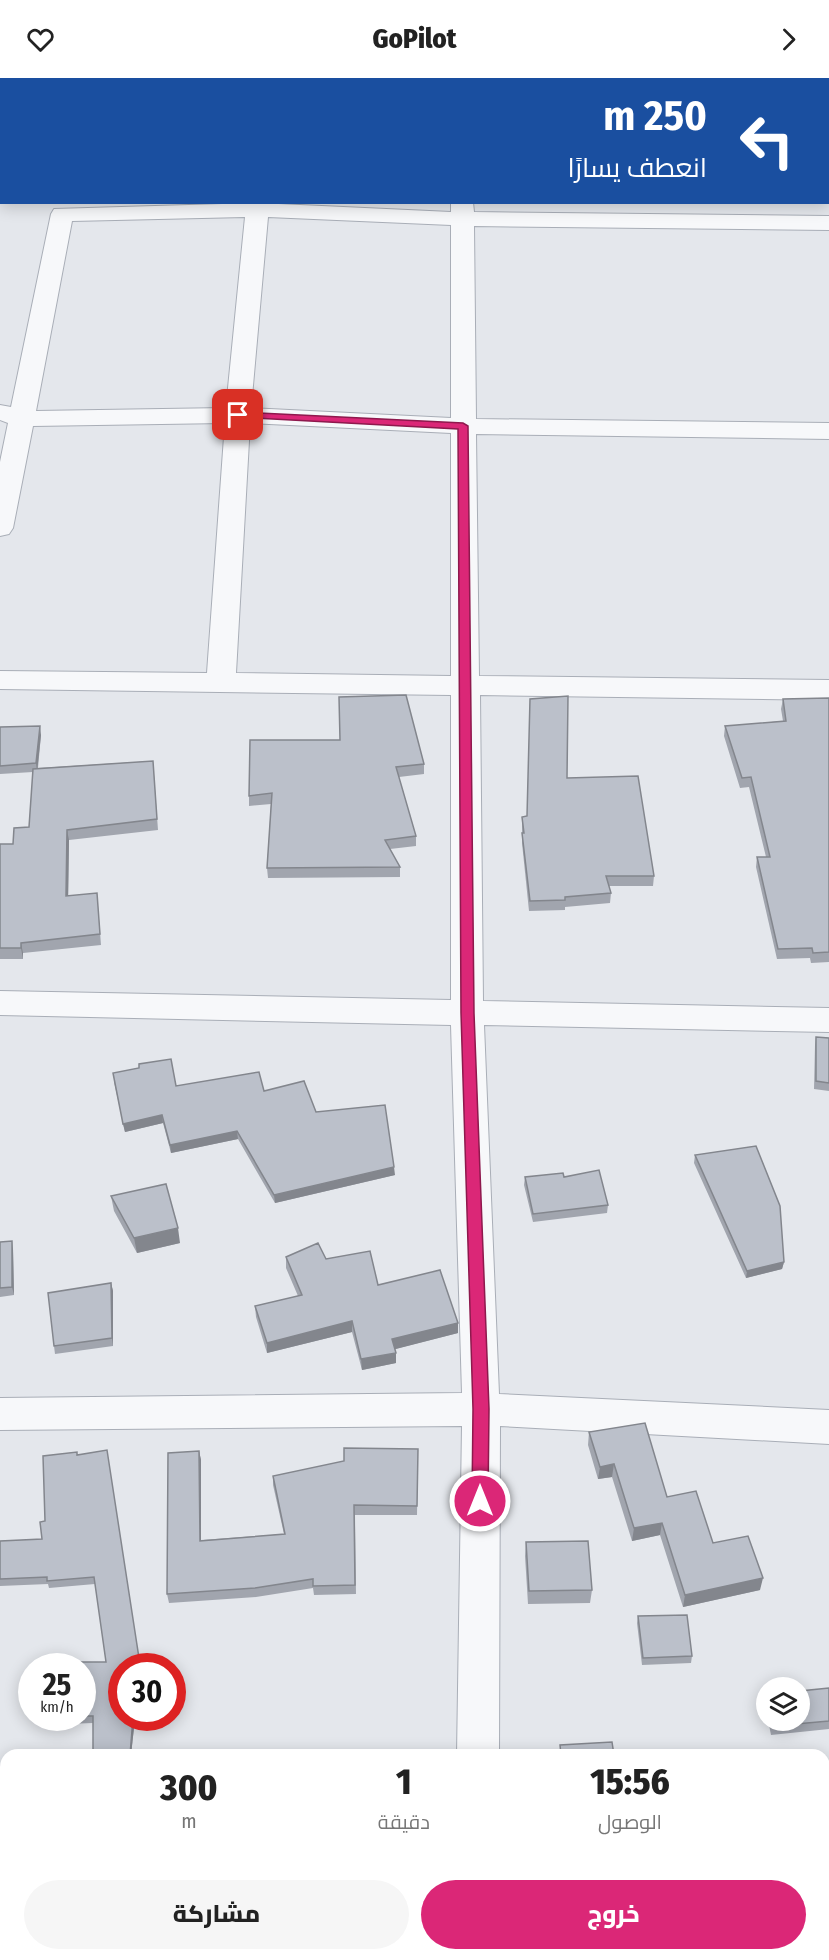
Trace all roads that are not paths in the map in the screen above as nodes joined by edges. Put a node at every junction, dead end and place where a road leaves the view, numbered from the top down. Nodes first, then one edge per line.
1 (257, 210) junction
2 (461, 211) edge
3 (827, 222) edge
4 (11, 415) edge
5 (238, 415) junction
6 (463, 426) junction
7 (829, 431) edge
8 (0, 528) edge
9 (0, 680) edge
10 (221, 682) junction
11 (465, 685) junction
12 (829, 690) edge
13 (0, 1003) edge
14 (468, 1013) junction
15 (829, 1020) edge
16 (481, 1409) junction
17 (0, 1414) edge
18 (829, 1427) edge
19 (478, 1749) edge

1 - 2 street
1 - 4 street
1 - 5 street
2 - 3 street
2 - 6 street
4 - 5 street
4 - 8 street
5 - 6 street
5 - 10 street
6 - 7 street
6 - 11 street
9 - 10 street
10 - 11 street
11 - 12 street
11 - 14 street
13 - 14 street
14 - 15 street
14 - 16 street
16 - 17 street
16 - 18 street
16 - 19 street

